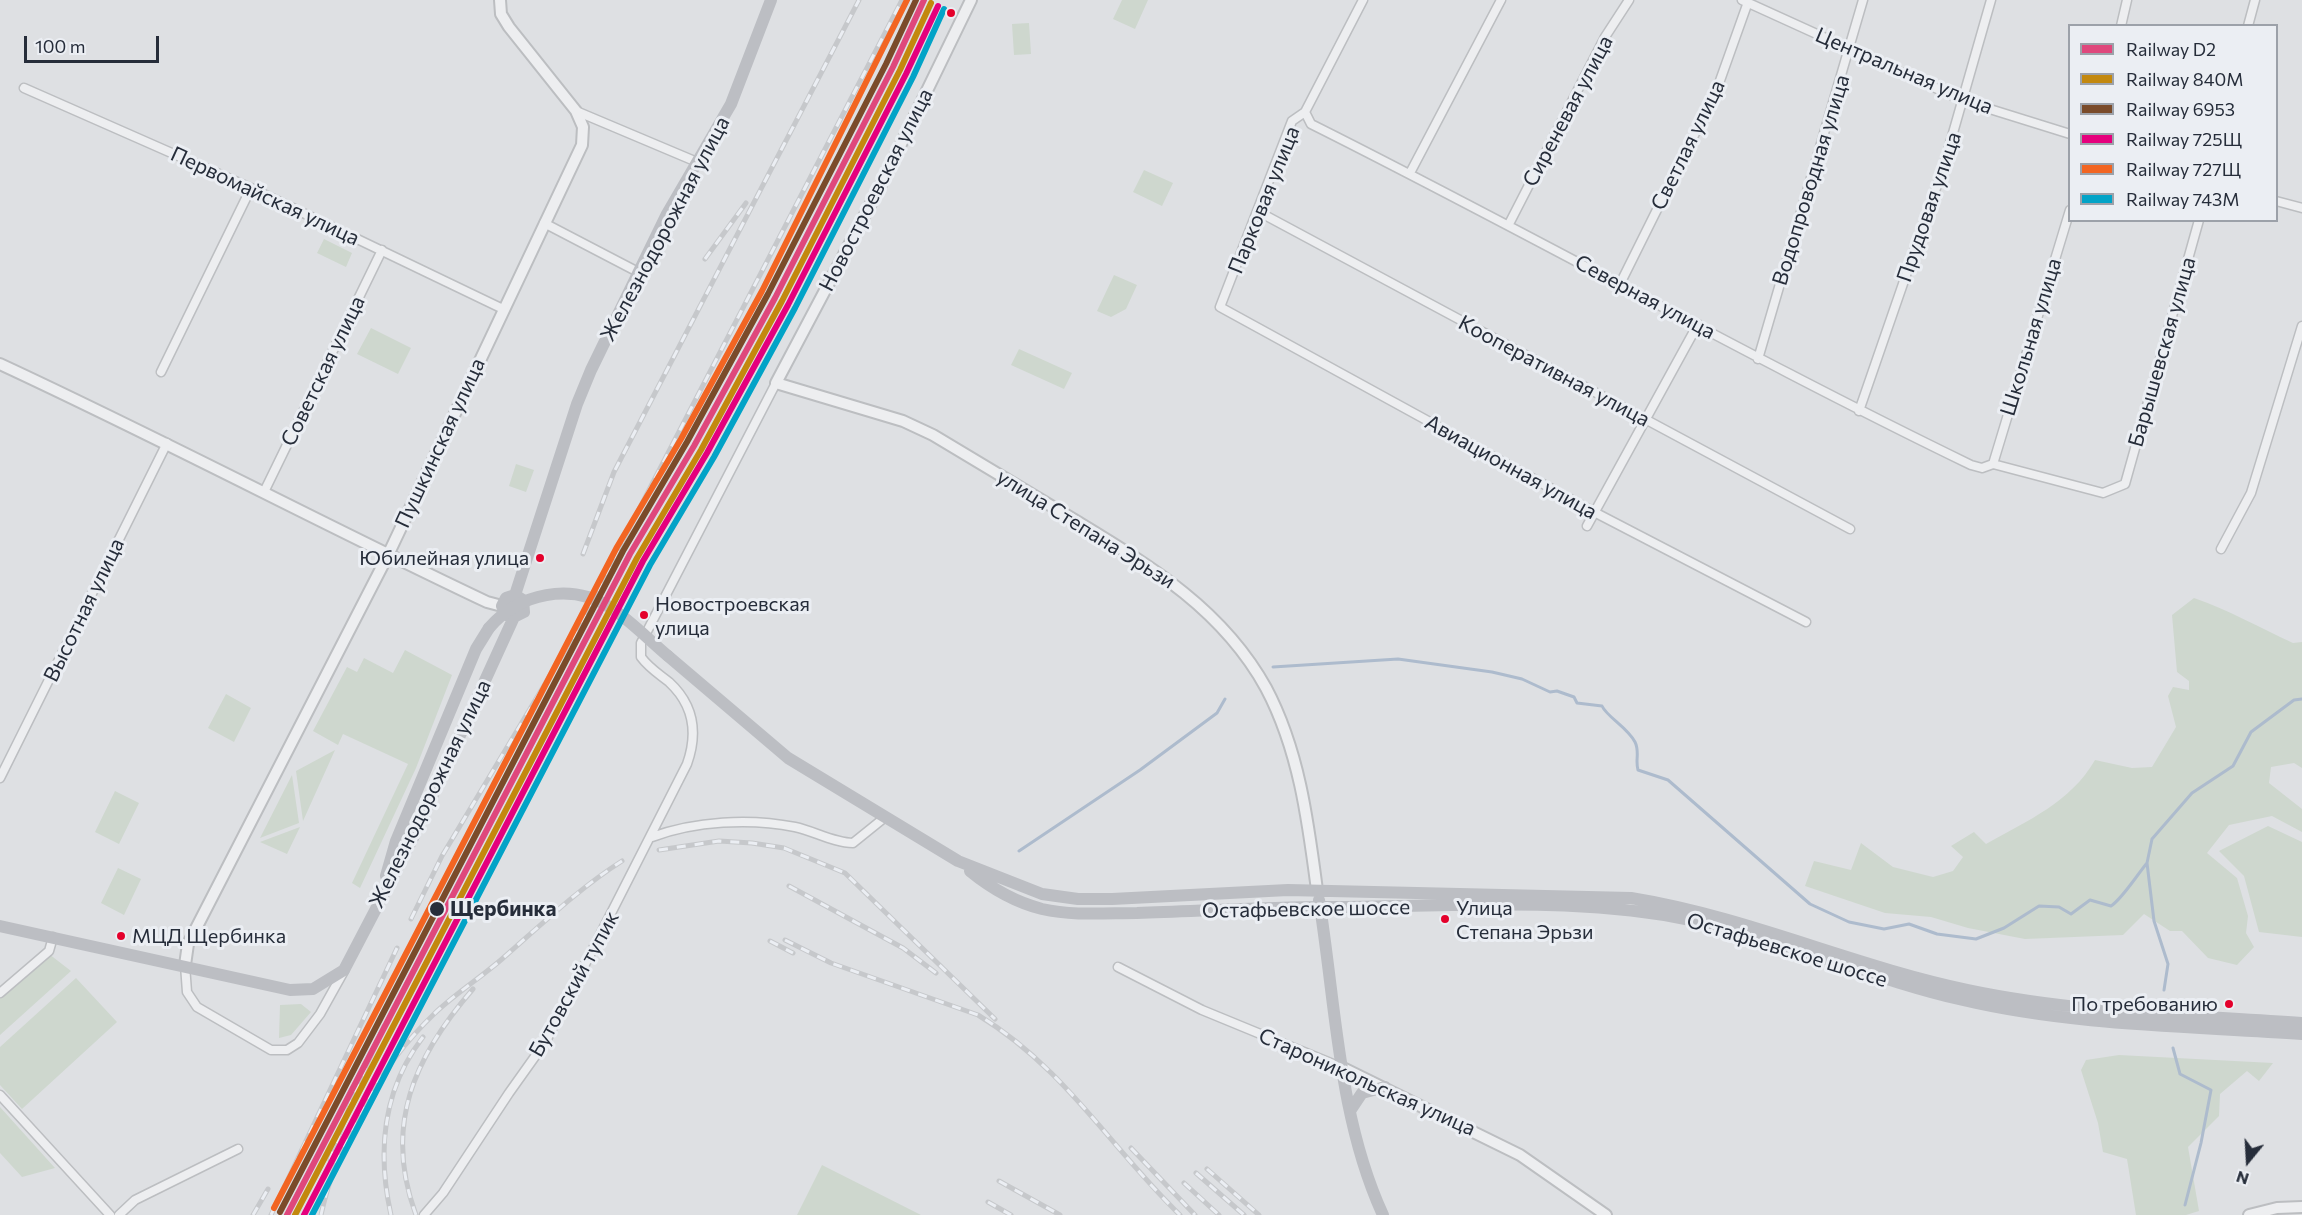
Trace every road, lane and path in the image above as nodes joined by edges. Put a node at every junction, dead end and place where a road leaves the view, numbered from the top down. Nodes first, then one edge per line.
1 (500, 0) edge
2 (771, 0) edge
3 (971, 0) edge
4 (1363, 0) edge
5 (1501, 0) edge
6 (1629, 0) edge
7 (1863, 0) edge
8 (1991, 0) edge
9 (2127, 0) edge
10 (2255, 0) edge
11 (1745, 1) edge
12 (2121, 24) edge
13 (2249, 24) edge
14 (1851, 48) junction
15 (24, 88) dead end
16 (1964, 100) junction
17 (576, 111) junction
18 (1305, 112) junction
19 (2068, 133) edge
20 (697, 162) junction
21 (1410, 173) junction
22 (251, 188) junction
23 (2278, 201) edge
24 (2302, 208) edge
25 (1259, 212) junction
26 (2068, 217) edge
27 (2198, 222) edge
28 (544, 223) junction
29 (1509, 224) junction
30 (382, 250) junction
31 (638, 272) junction
32 (1620, 284) junction
33 (1220, 307) joint
34 (503, 309) junction
35 (1698, 324) junction
36 (2302, 326) edge
37 (2300, 342) edge
38 (1758, 359) junction
39 (0, 364) edge
40 (161, 372) dead end
41 (776, 383) junction
42 (1859, 411) junction
43 (1645, 420) junction
44 (167, 443) junction
45 (1993, 464) junction
46 (2125, 484) joint
47 (264, 492) junction
48 (1596, 513) junction
49 (1587, 526) dead end
50 (1850, 529) dead end
51 (2222, 549) dead end
52 (388, 555) junction
53 (515, 595) junction
54 (502, 606) junction
55 (514, 617) junction
56 (1806, 622) dead end
57 (0, 778) edge
58 (884, 819) junction
59 (652, 837) junction
60 (958, 861) junction
61 (1317, 890) junction
62 (380, 897) junction
63 (1320, 907) junction
64 (0, 926) edge
65 (53, 937) junction
66 (185, 965) junction
67 (1118, 967) dead end
68 (344, 970) junction
69 (0, 993) edge
70 (2302, 1023) edge
71 (2302, 1034) edge
72 (1343, 1068) junction
73 (1385, 1088) junction
74 (0, 1095) edge
75 (1350, 1110) junction
76 (238, 1149) dead end
77 (2302, 1207) edge
78 (111, 1215) edge
79 (119, 1215) edge
80 (424, 1215) edge
81 (1383, 1215) edge
82 (1606, 1215) edge
83 (2249, 1215) edge

1 - 17 street
2 - 20 main road, Железнодорожная улица
3 - 41 street, Новостроевская улица
4 - 18 street, Парковая улица
5 - 21 street
6 - 29 street, Сиреневая улица
7 - 14 street, Водопроводная улица
8 - 16 street, Прудовая улица
9 - 12 street
10 - 13 street
11 - 14 street, Центральная улица
11 - 32 street, Светлая улица
14 - 16 street, Центральная улица
14 - 38 street, Водопроводная улица
15 - 22 street, Первомайская улица
16 - 19 street, Центральная улица
16 - 42 street, Прудовая улица
17 - 20 street
17 - 28 street, Пушкинская улица
18 - 21 street, Северная улица
18 - 25 street, Парковая улица
20 - 31 main road, Железнодорожная улица
21 - 29 street, Северная улица
22 - 30 street, Первомайская улица
22 - 40 street
23 - 24 street
25 - 33 street, Парковая улица
25 - 43 street, Кооперативная улица
26 - 45 street, Школьная улица
27 - 46 street, Барышевская улица
28 - 31 street
28 - 34 street, Пушкинская улица
29 - 32 street, Северная улица
30 - 34 street, Первомайская улица
30 - 47 street, Советская улица
31 - 53 main road, Железнодорожная улица
32 - 35 street, Северная улица
33 - 48 street, Авиационная улица
34 - 52 street, Пушкинская улица
35 - 38 street, Северная улица
35 - 43 street
36 - 37 street
37 - 51 street
38 - 42 street, Северная улица
39 - 44 street
41 - 59 street, Новостроевская улица
41 - 61 street, улица Степана Эрьзи
42 - 45 street, Северная улица
43 - 48 street
43 - 50 street, Кооперативная улица
44 - 47 street
44 - 57 street, Высотная улица
45 - 46 street, Северная улица
47 - 52 street
48 - 49 street
48 - 56 street, Авиационная улица
52 - 54 street
52 - 66 street, Пушкинская улица
53 - 54 main road
53 - 55 main road, Железнодорожная улица
54 - 55 main road
55 - 62 main road, Железнодорожная улица
58 - 59 street
58 - 60 main road, Остафьевское шоссе
58 - 62 main road, Остафьевское шоссе, bridge
59 - 80 street, Бутовский тупик
60 - 61 main road, Остафьевское шоссе
60 - 63 main road, Остафьевское шоссе
61 - 63 main road, улица Степана Эрьзи
61 - 70 main road, Остафьевское шоссе
62 - 68 main road, Железнодорожная улица
63 - 71 main road, Остафьевское шоссе
63 - 72 main road, улица Степана Эрьзи
64 - 65 main road
65 - 66 main road
65 - 69 street
66 - 68 main road
66 - 68 street
67 - 72 street, Староникольская улица
72 - 73 street, Староникольская улица
72 - 75 main road, улица Степана Эрьзи
73 - 75 main road
73 - 82 street, Староникольская улица
74 - 78 street
75 - 81 main road, улица Степана Эрьзи
76 - 79 street
77 - 83 street

